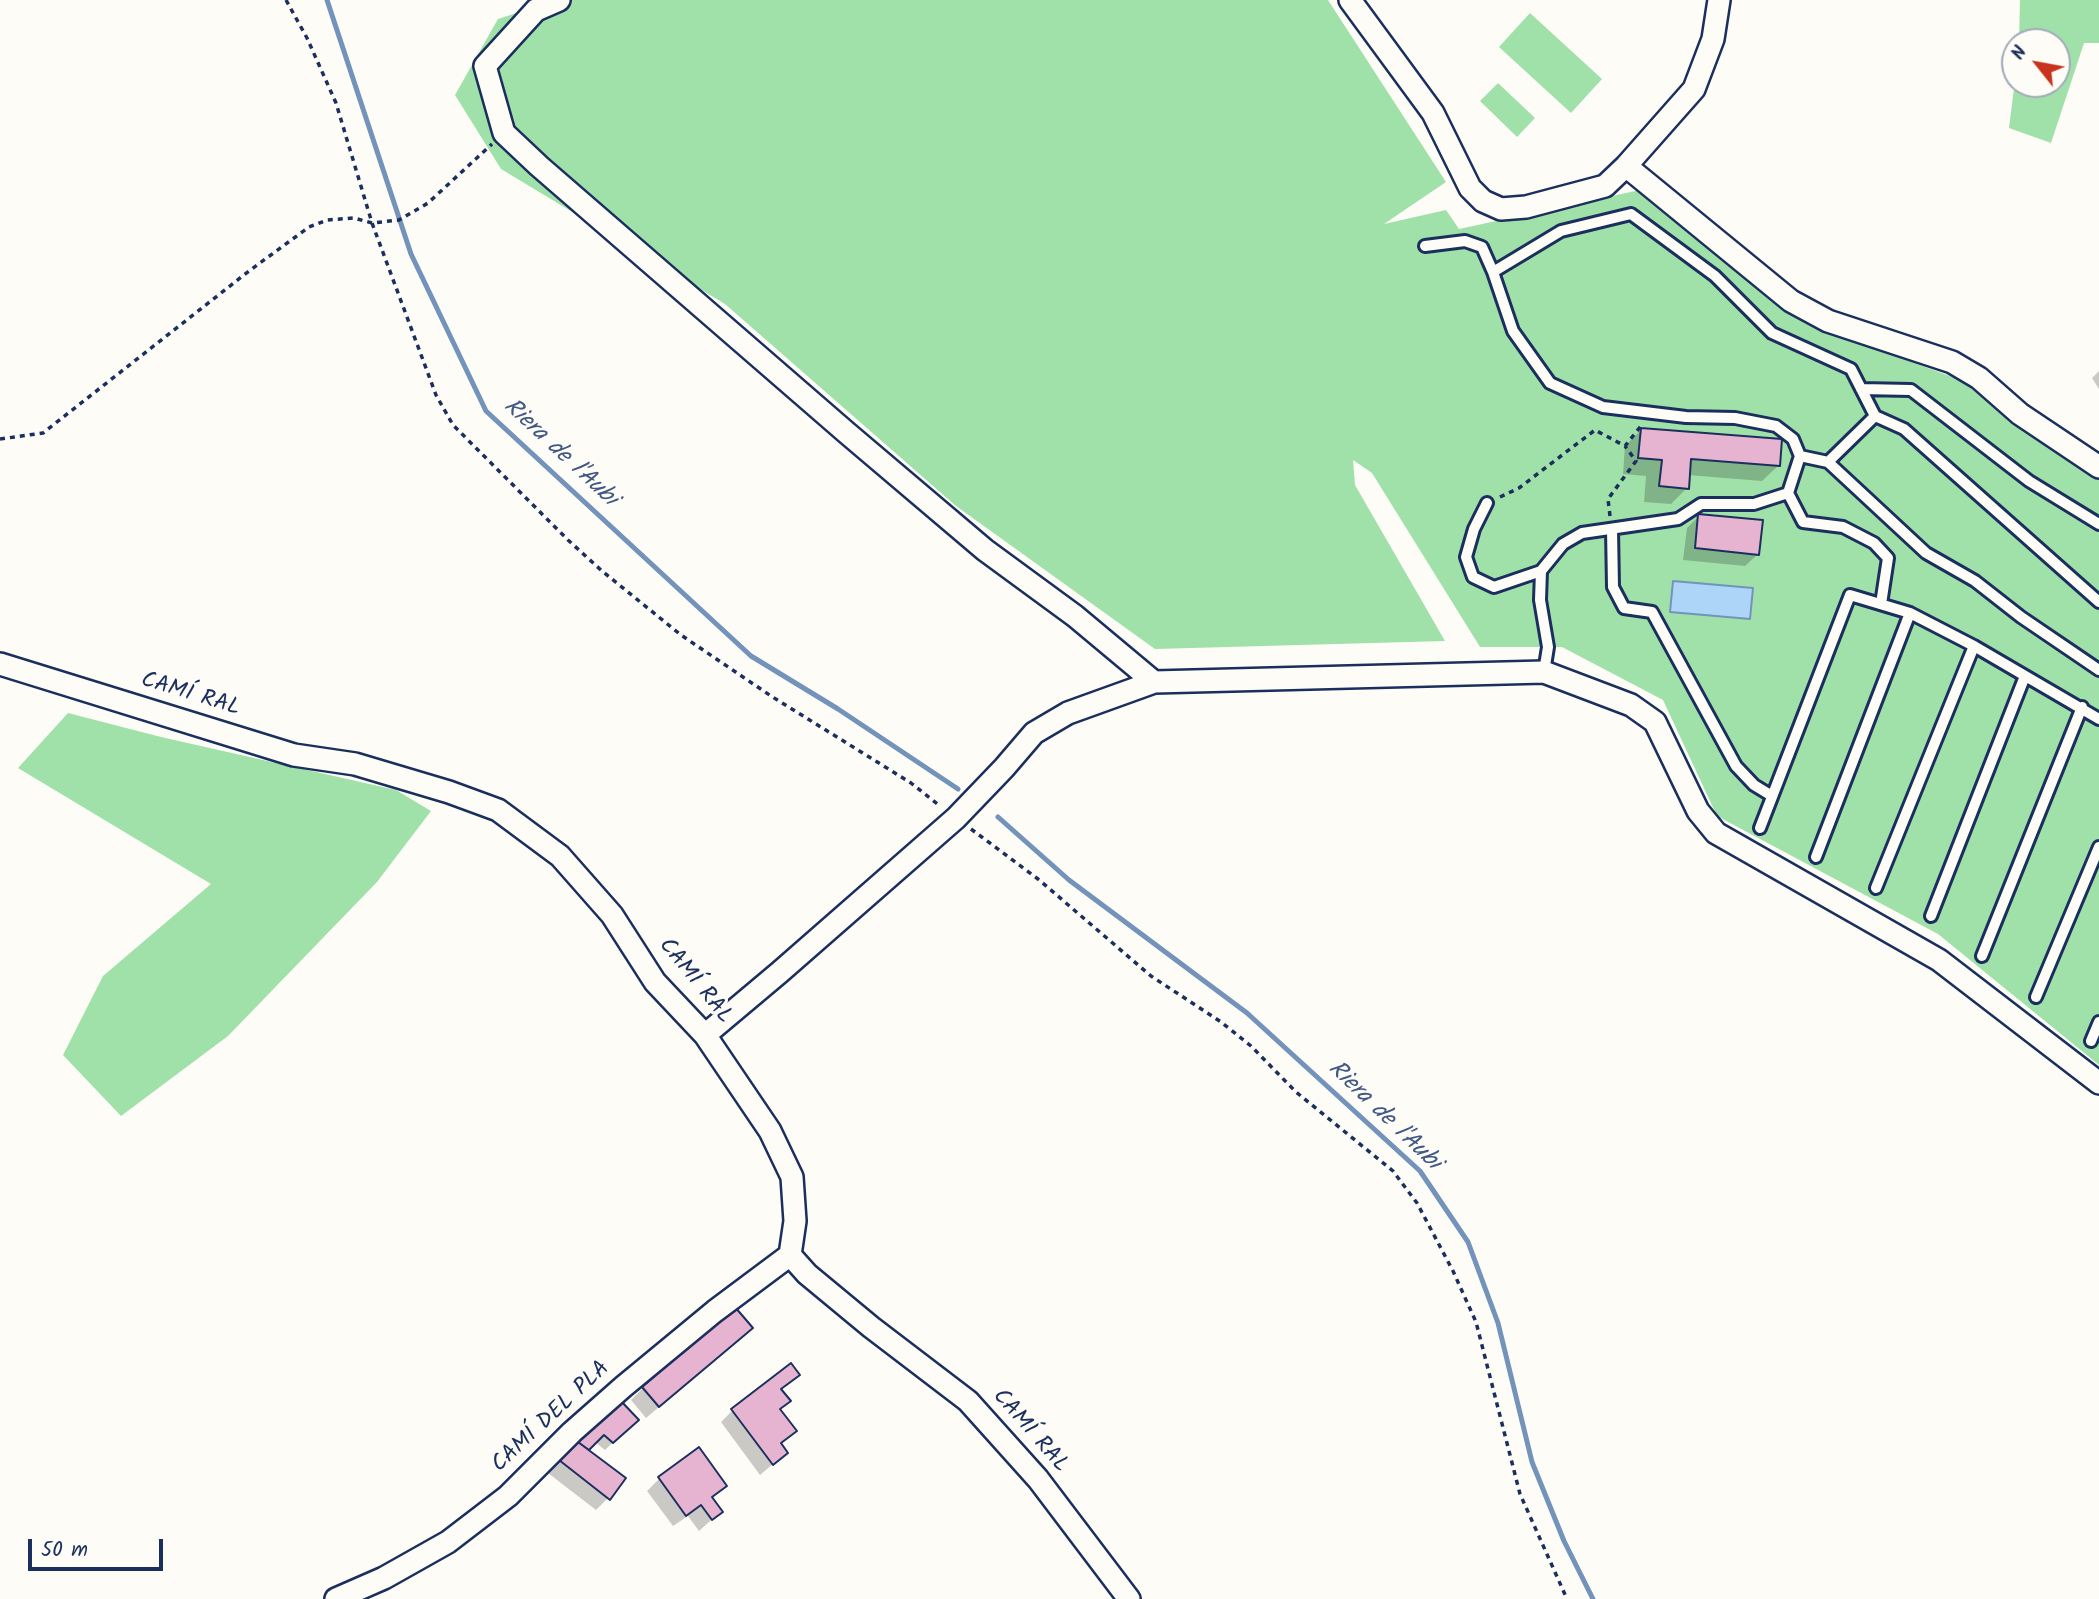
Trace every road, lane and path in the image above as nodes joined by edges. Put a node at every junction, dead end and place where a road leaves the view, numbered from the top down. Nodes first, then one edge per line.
1 (286, 0) edge
2 (559, 0) edge
3 (1350, 0) edge
4 (1719, 0) edge
5 (504, 134) junction
6 (1626, 166) junction
7 (372, 223) junction
8 (1425, 246) dead end
9 (1493, 272) junction
10 (1861, 389) junction
11 (1651, 414) junction
12 (1875, 416) junction
13 (0, 439) edge
14 (1625, 446) junction
15 (1800, 456) junction
16 (1828, 462) junction
17 (2099, 467) edge
18 (1788, 493) junction
19 (1487, 503) joint
20 (2099, 524) edge
21 (1612, 529) junction
22 (1541, 571) junction
23 (2099, 603) edge
24 (1881, 604) junction
25 (1910, 613) junction
26 (1973, 646) junction
27 (0, 664) edge
28 (2099, 670) edge
29 (1544, 672) junction
30 (2025, 676) junction
31 (1154, 682) junction
32 (2082, 707) junction
33 (2099, 719) edge
34 (1772, 796) junction
35 (956, 818) junction
36 (1760, 828) dead end
37 (2099, 847) edge
38 (1816, 857) dead end
39 (1876, 887) dead end
40 (1931, 916) dead end
41 (1982, 956) dead end
42 (2036, 997) dead end
43 (2099, 1022) edge
44 (705, 1035) junction
45 (2091, 1041) dead end
46 (2099, 1083) edge
47 (790, 1255) junction
48 (336, 1599) edge
49 (1129, 1599) edge
50 (1567, 1599) edge

1 - 7 path
2 - 5 street
3 - 6 street
4 - 6 street
5 - 7 path
5 - 31 street
6 - 17 street
7 - 13 path
7 - 35 path
8 - 9 lane
9 - 10 lane
9 - 11 lane
10 - 12 lane
10 - 20 lane
11 - 14 path
11 - 15 lane
12 - 16 lane
12 - 23 lane
14 - 19 path
14 - 21 path
15 - 16 lane
15 - 18 lane
16 - 28 lane
18 - 21 lane
18 - 24 lane
19 - 22 lane
21 - 22 lane
21 - 34 lane
22 - 29 lane
24 - 25 lane
24 - 34 lane
25 - 26 lane
25 - 38 lane
26 - 30 lane
26 - 39 lane
27 - 44 street, CAMÍ RAL
29 - 31 street
29 - 46 street
30 - 32 lane
30 - 40 lane
31 - 35 street
32 - 33 lane
32 - 41 lane
34 - 36 lane
35 - 44 street
35 - 50 path
37 - 42 lane
43 - 45 lane
44 - 47 street, CAMÍ RAL
47 - 48 street, CAMÍ DEL PLA
47 - 49 street, CAMÍ RAL

